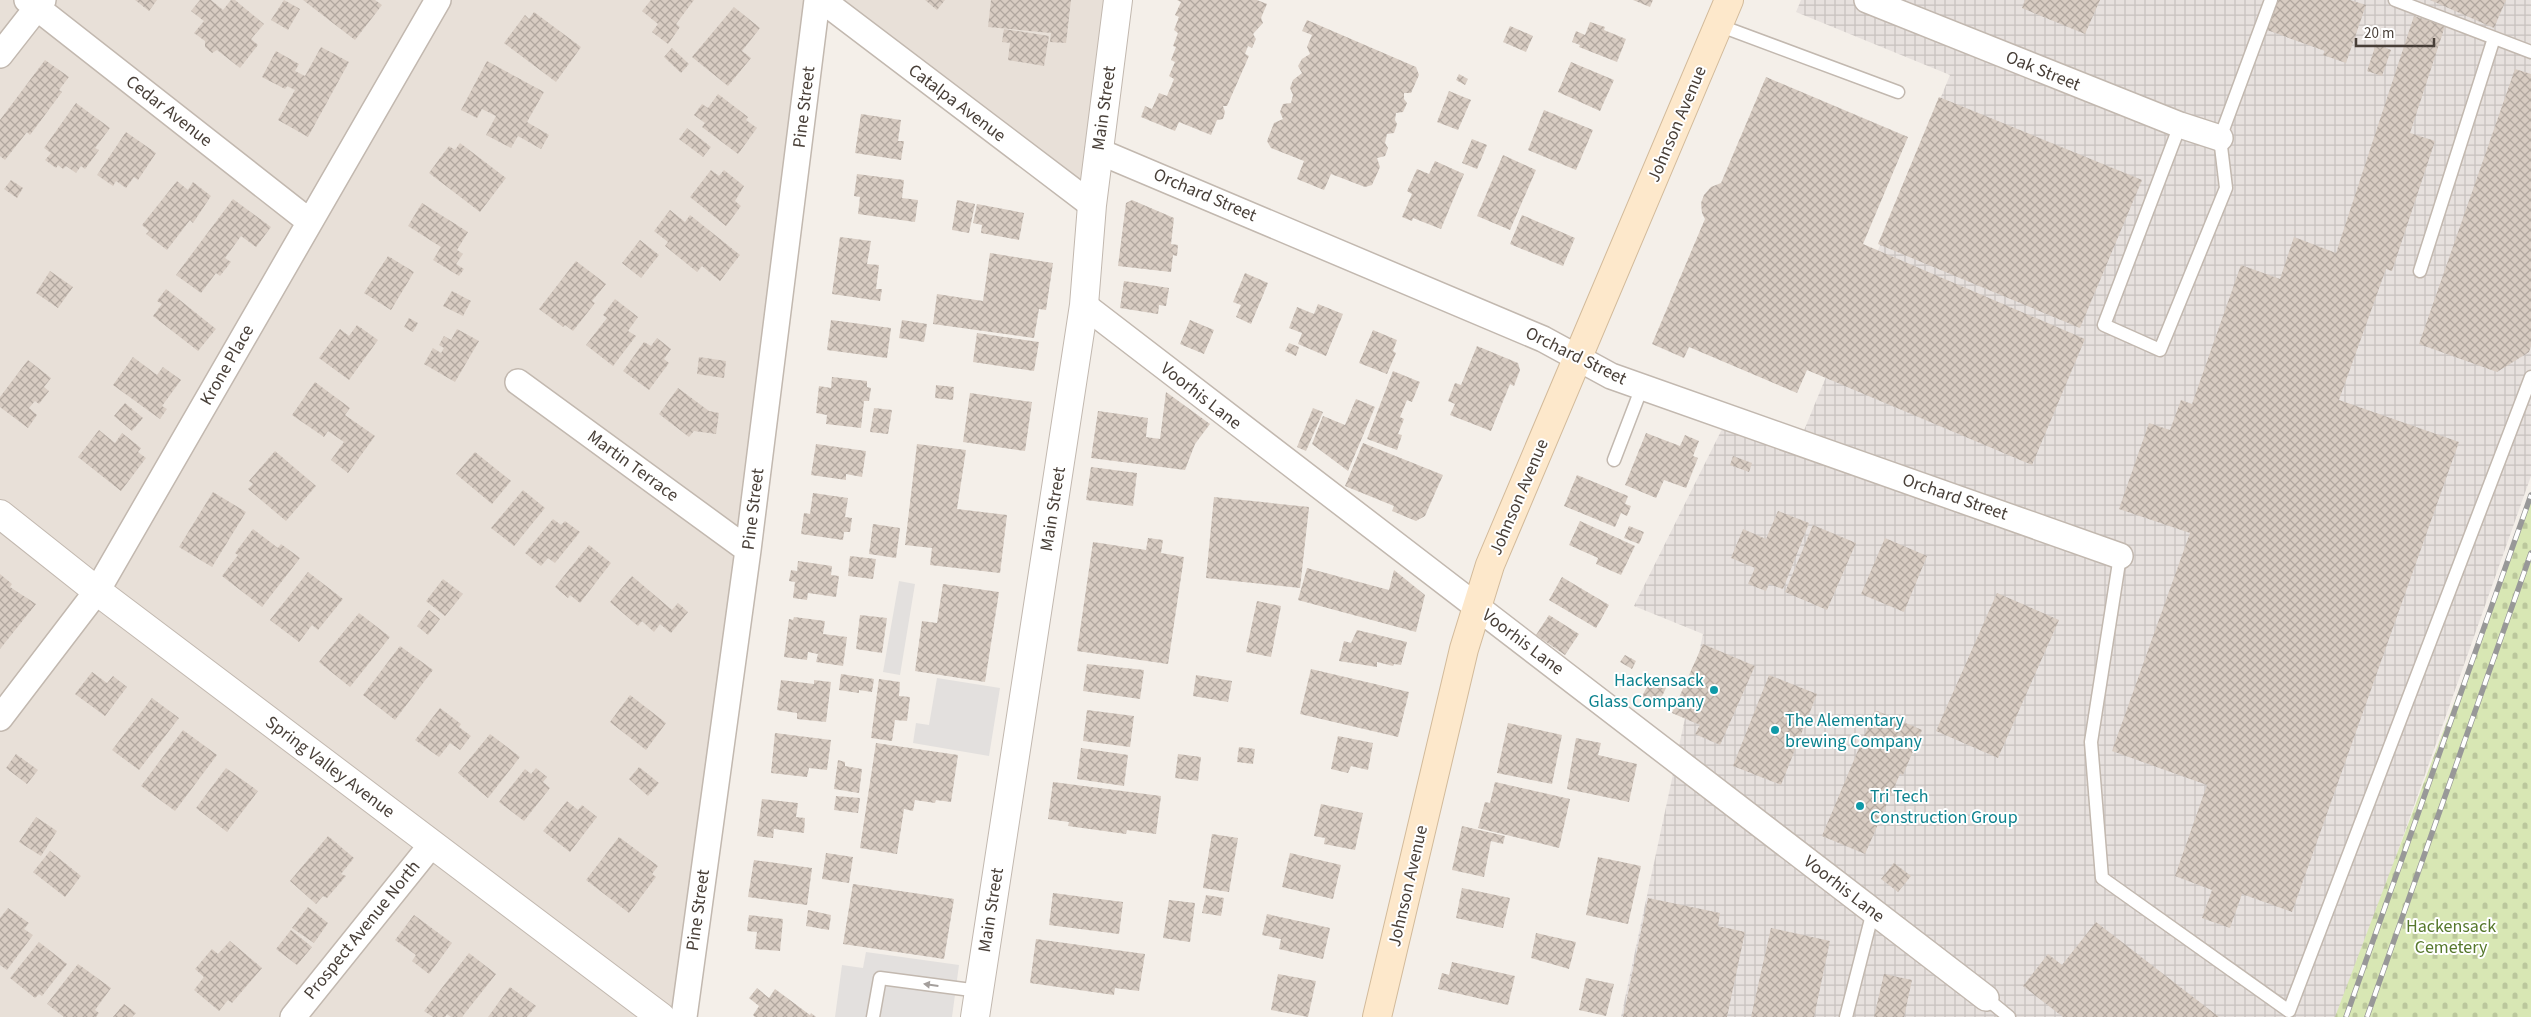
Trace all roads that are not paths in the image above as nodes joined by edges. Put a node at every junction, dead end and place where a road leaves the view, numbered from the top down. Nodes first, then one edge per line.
1 (438, 0) edge
2 (817, 0) edge
3 (822, 0) edge
4 (1118, 0) edge
5 (1729, 0) edge
6 (1867, 0) edge
7 (2271, 0) edge
8 (2395, 0) edge
9 (36, 2) edge
10 (1718, 25) junction
11 (2494, 38) junction
12 (2531, 52) edge
13 (0, 55) edge
14 (1898, 92) dead end
15 (2180, 125) junction
16 (2220, 138) junction
17 (1098, 150) junction
18 (1092, 205) junction
19 (310, 222) junction
20 (2420, 271) dead end
21 (1084, 305) junction
22 (1578, 358) junction
23 (2531, 377) edge
24 (518, 382) dead end
25 (1642, 387) junction
26 (1614, 460) dead end
27 (0, 514) edge
28 (748, 550) junction
29 (2120, 556) joint
30 (97, 591) junction
31 (1477, 607) junction
32 (0, 718) edge
33 (432, 844) junction
34 (1873, 911) junction
35 (1986, 998) joint
36 (977, 1004) edge
37 (293, 1017) edge
38 (661, 1017) edge
39 (684, 1017) edge
40 (873, 1017) edge
41 (1377, 1017) edge
42 (1846, 1017) edge
43 (2009, 1017) edge

1 - 19 street, Krone Place
2 - 28 street, Pine Street
3 - 18 street, Catalpa Avenue
4 - 17 street, Main Street
5 - 10 main road, Johnson Avenue
6 - 15 street, Oak Street
7 - 16 lane
8 - 11 lane
9 - 13 street
9 - 19 street, Cedar Avenue
10 - 14 lane
10 - 22 main road, Johnson Avenue
11 - 12 lane
11 - 20 lane
15 - 16 street, Oak Street
15 - 16 lane
17 - 18 street, Main Street
17 - 22 street, Orchard Street
18 - 21 street, Main Street
19 - 30 street, Krone Place
21 - 31 street, Voorhis Lane
21 - 36 street, Main Street
22 - 25 street, Orchard Street
22 - 31 main road, Johnson Avenue
23 - 29 lane
24 - 28 street, Martin Terrace
25 - 26 lane
25 - 29 street, Orchard Street
27 - 30 street, Spring Valley Avenue
28 - 39 street, Pine Street
30 - 32 street, Krone Place
30 - 33 street, Spring Valley Avenue
31 - 34 street, Voorhis Lane
31 - 41 main road, Johnson Avenue
33 - 37 street, Prospect Avenue North
33 - 38 street, Spring Valley Avenue
34 - 35 street, Voorhis Lane
34 - 42 lane
35 - 43 lane
36 -> 40 lane

